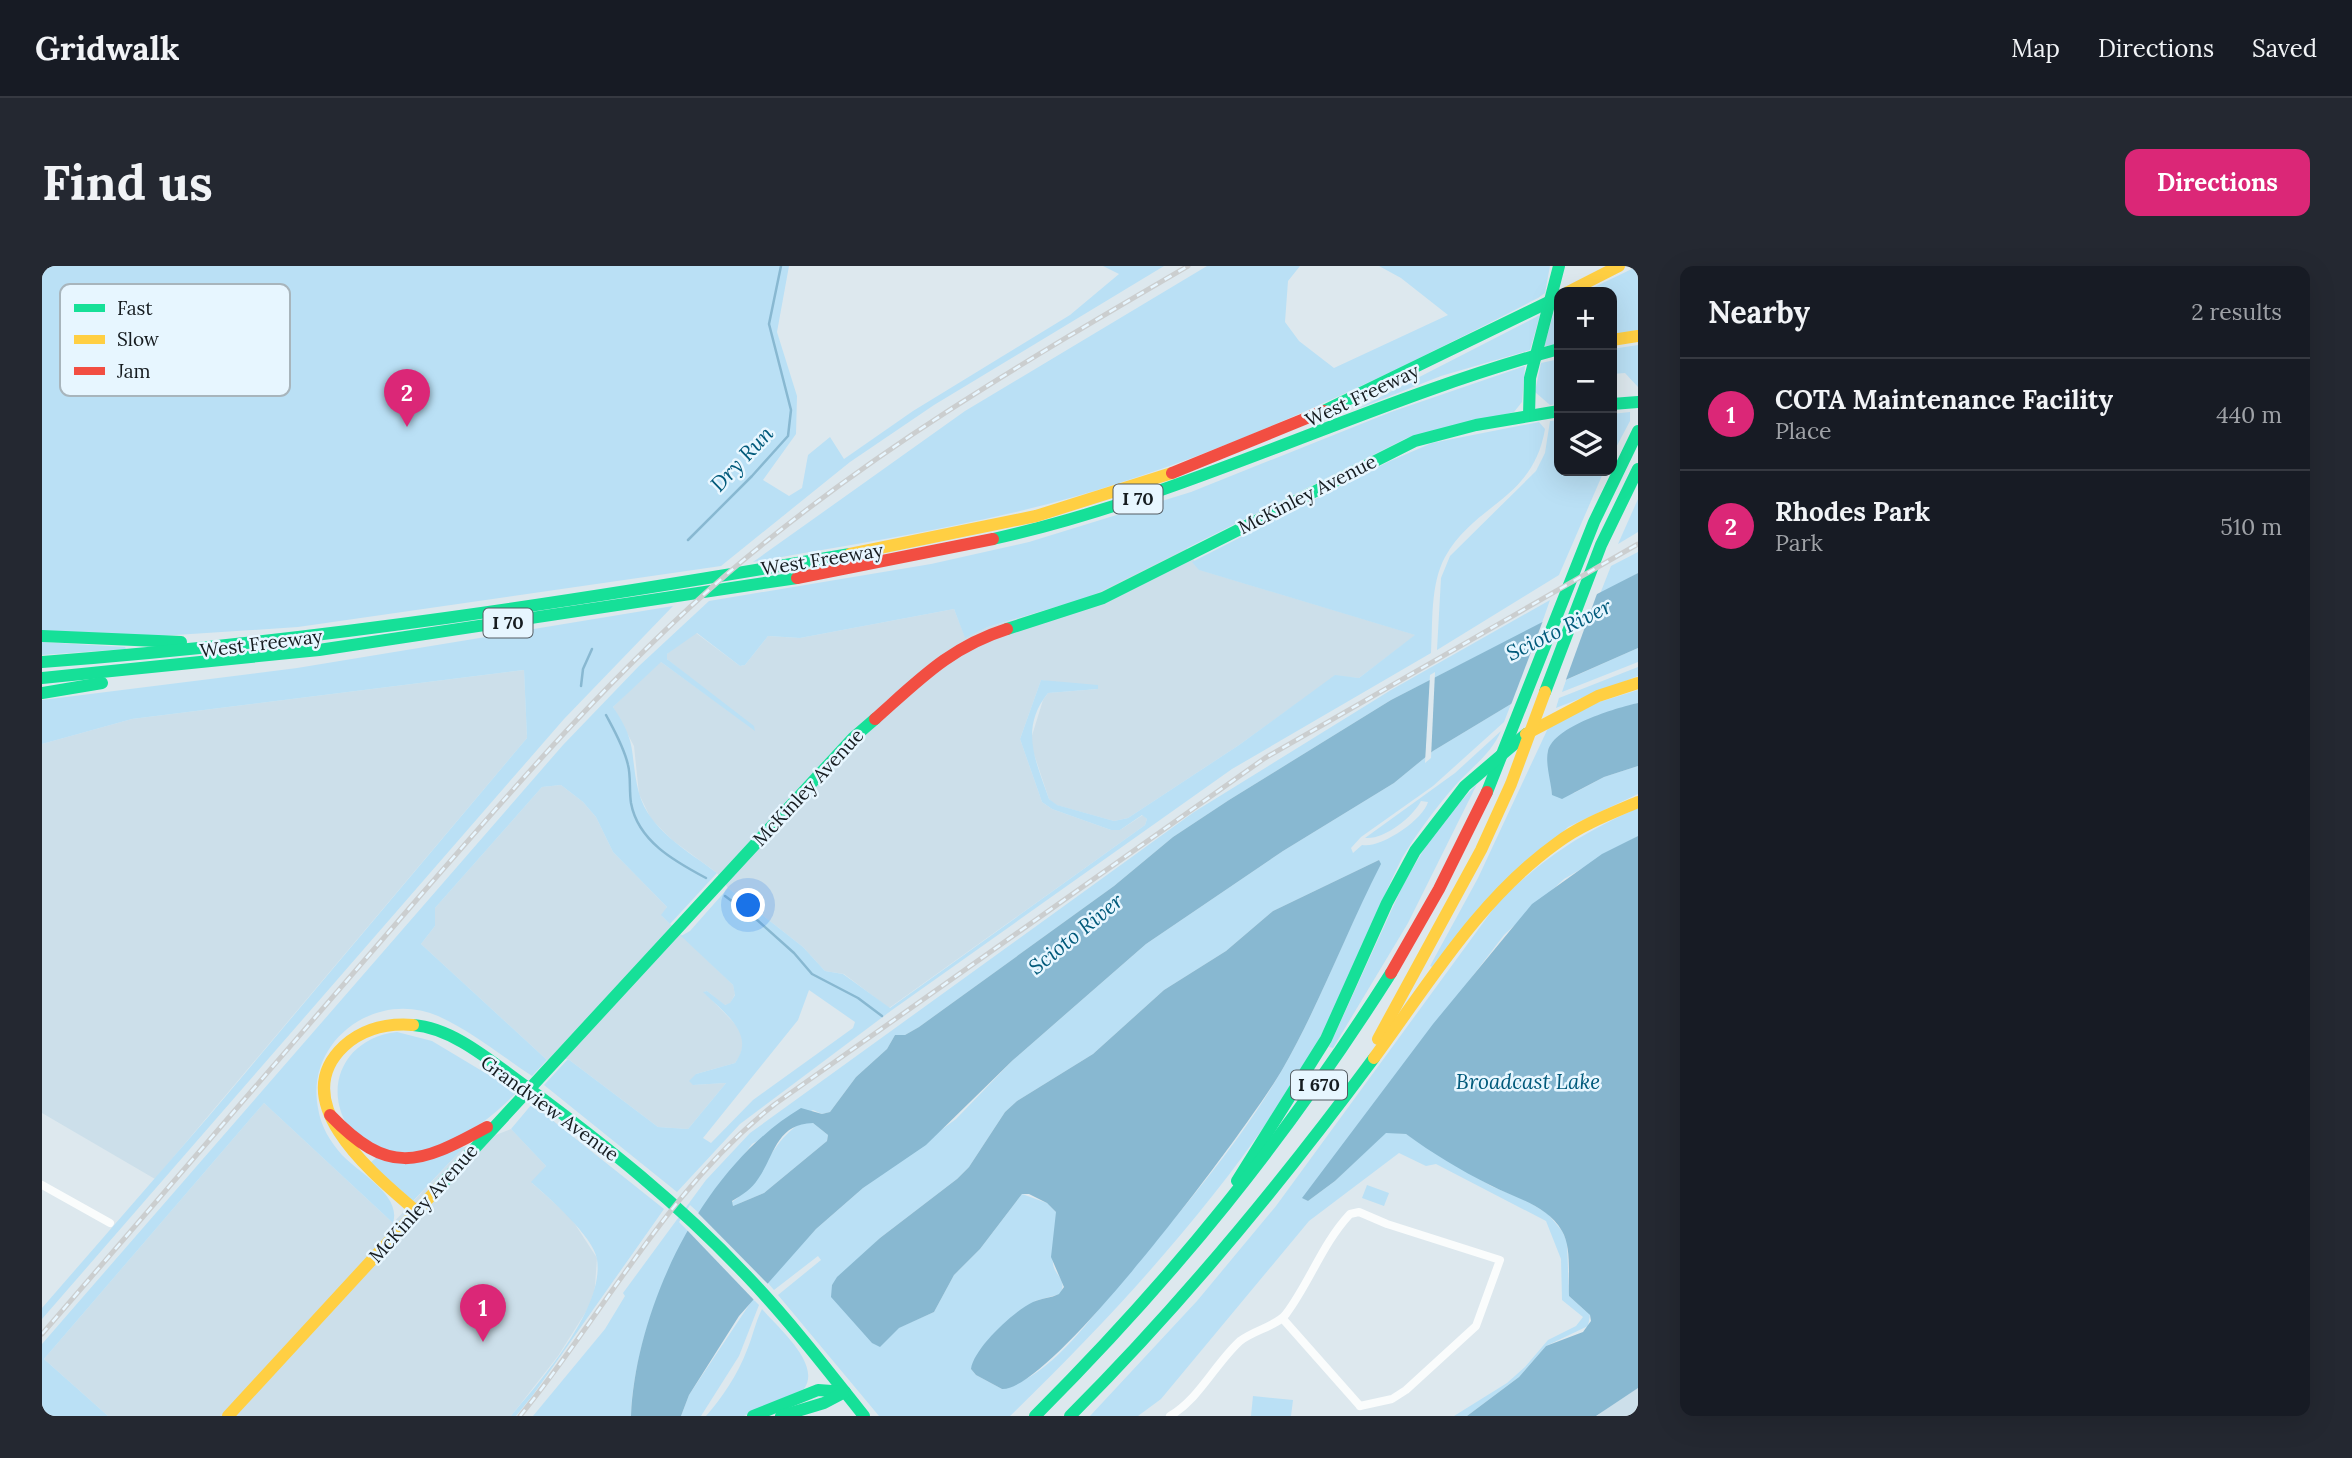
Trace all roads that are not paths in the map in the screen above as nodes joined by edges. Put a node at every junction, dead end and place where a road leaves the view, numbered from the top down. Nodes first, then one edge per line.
1 (1559, 266) edge
2 (1619, 266) edge
3 (1579, 287) edge
4 (1554, 300) edge
5 (1638, 336) edge
6 (1617, 339) edge
7 (1555, 350) edge
8 (1638, 402) edge
9 (1617, 404) edge
10 (1554, 412) edge
11 (1529, 415) junction
12 (1638, 431) edge
13 (1638, 469) edge
14 (42, 636) edge
15 (243, 645) junction
16 (42, 662) edge
17 (209, 664) junction
18 (42, 678) edge
19 (1638, 683) edge
20 (42, 693) edge
21 (1638, 802) edge
22 (1354, 1083) junction
23 (330, 1115) junction
24 (500, 1119) junction
25 (42, 1185) edge
26 (416, 1211) junction
27 (110, 1223) dead end
28 (1185, 1259) junction
29 (1283, 1319) junction
30 (845, 1392) junction
31 (1360, 1411) edge
32 (228, 1416) edge
33 (753, 1416) edge
34 (781, 1416) edge
35 (864, 1416) edge
36 (1035, 1416) edge
37 (1070, 1416) edge
38 (1170, 1416) edge

1 - 11 main road
2 - 3 main road
4 - 15 main road, West Freeway / I 70
5 - 6 main road
7 - 17 main road, West Freeway / I 70
8 - 9 main road
10 - 11 main road, McKinley Avenue
11 - 24 main road, McKinley Avenue
12 - 28 main road, I 670
13 - 22 main road, I 670
14 - 15 main road
15 - 16 main road, West Freeway / I 70
17 - 18 main road, West Freeway / I 70
17 - 20 main road
19 - 28 main road
21 - 22 main road
22 - 37 main road, I 670
23 - 24 main road
23 - 26 main road, Grandview Avenue
23 - 30 main road, Grandview Avenue
24 - 26 main road, McKinley Avenue
25 - 27 street
26 - 32 main road, McKinley Avenue
28 - 36 main road, I 670
29 - 31 street
29 - 31 street
29 - 38 street
30 - 33 main road
30 - 34 main road
30 - 35 main road, Grandview Avenue

